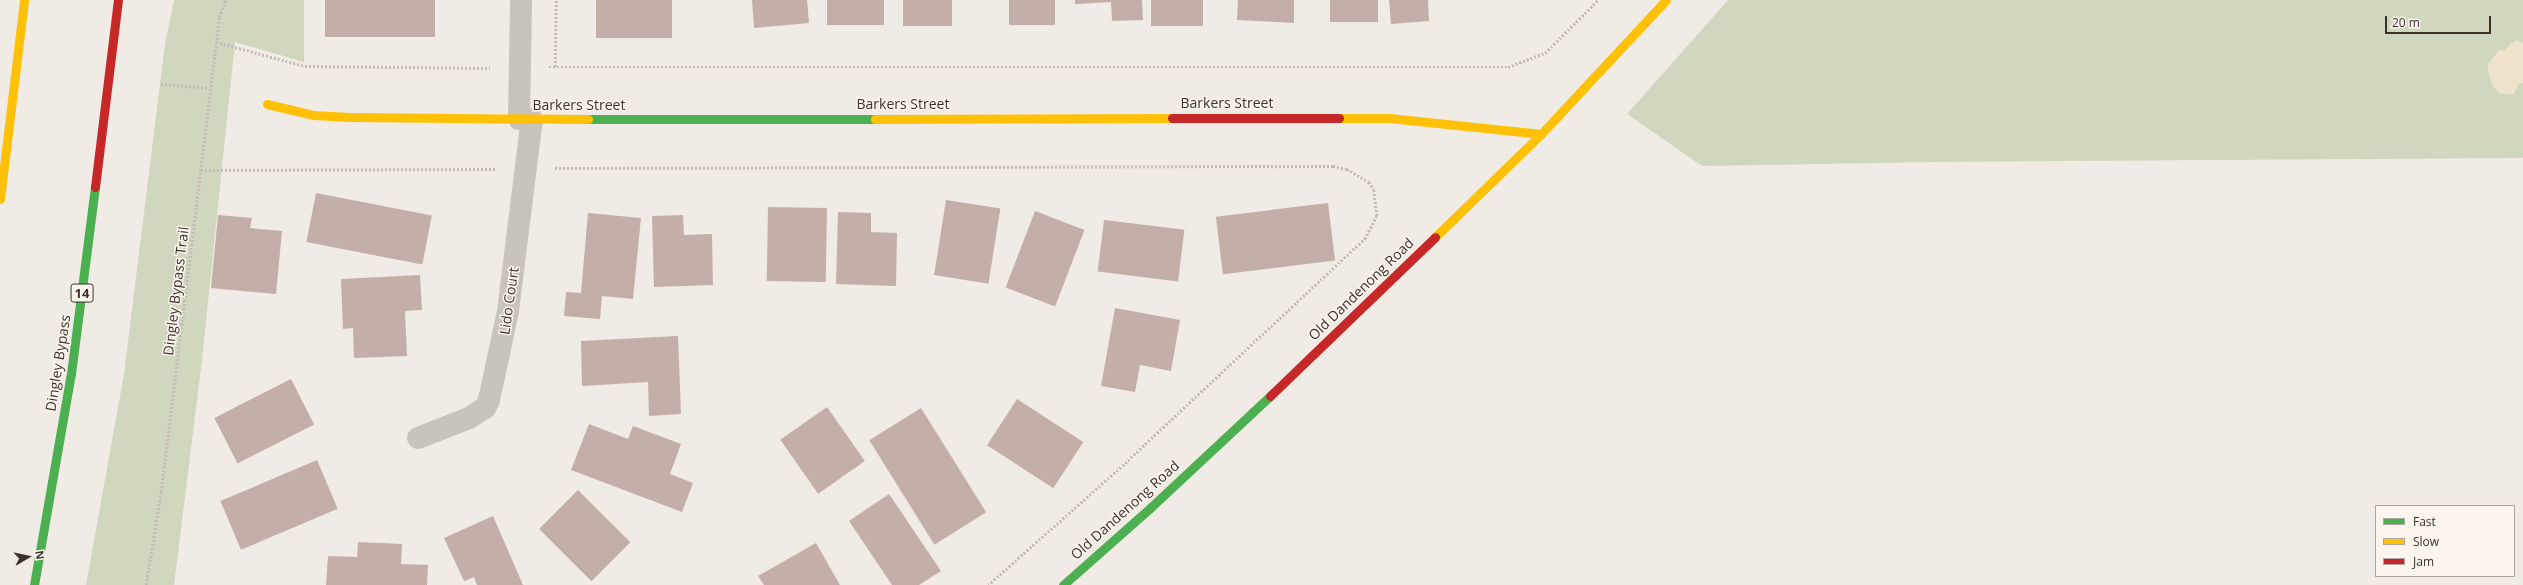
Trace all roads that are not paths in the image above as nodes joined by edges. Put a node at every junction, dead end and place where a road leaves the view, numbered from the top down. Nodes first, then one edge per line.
1 (24, 0) edge
2 (118, 0) edge
3 (521, 0) edge
4 (1666, 0) edge
5 (267, 104) dead end
6 (526, 119) junction
7 (1541, 134) junction
8 (0, 199) edge
9 (418, 438) dead end
10 (34, 585) edge
11 (1063, 585) edge

1 - 8 main road
2 - 10 main road, Dingley Bypass / 14
3 - 6 street, Lido Court
4 - 7 main road, Old Dandenong Road
5 - 6 main road, Barkers Street
6 - 7 main road, Barkers Street
6 - 9 street, Lido Court
7 - 11 main road, Old Dandenong Road

